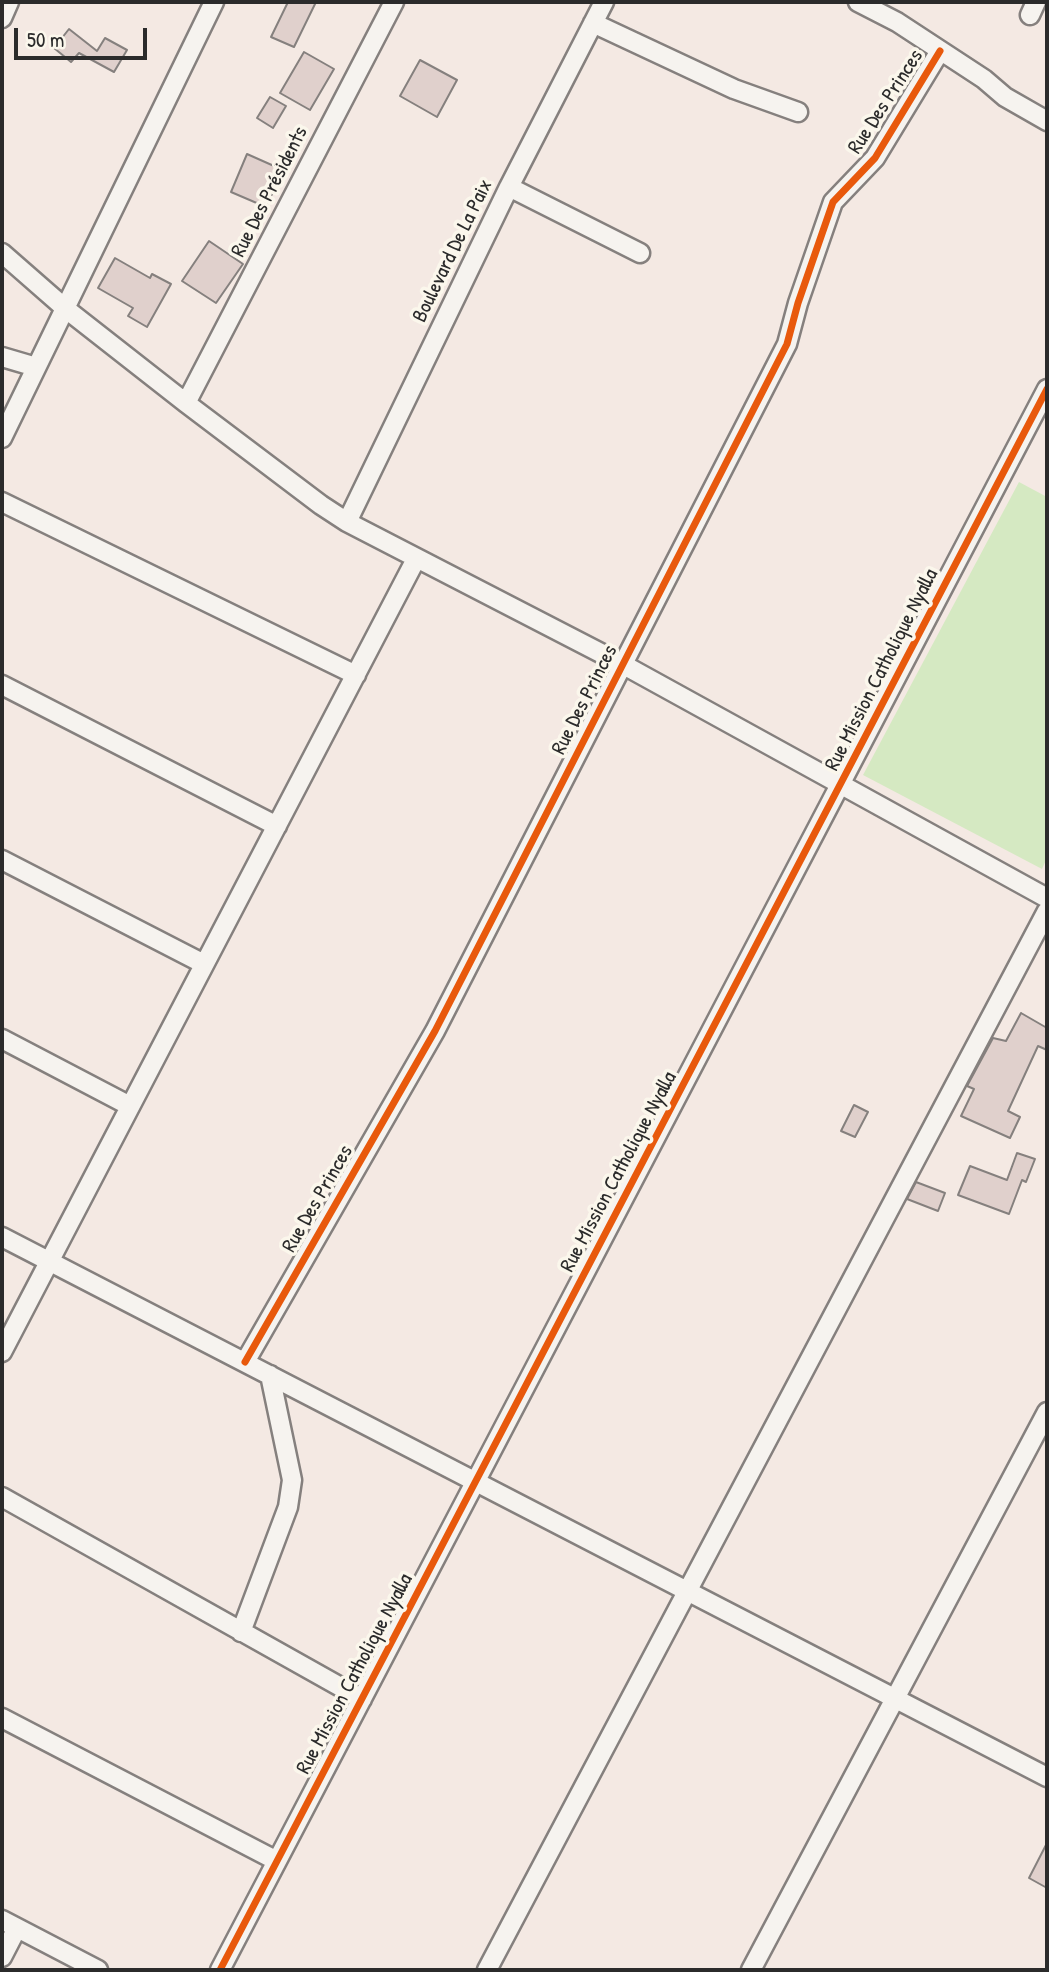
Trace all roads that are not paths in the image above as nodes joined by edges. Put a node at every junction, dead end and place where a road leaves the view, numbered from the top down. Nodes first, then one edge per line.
1 (9, 2) edge
2 (214, 2) edge
3 (394, 2) edge
4 (604, 2) edge
5 (858, 2) edge
6 (2, 18) edge
7 (593, 23) junction
8 (940, 51) junction
9 (798, 113) dead end
10 (1047, 121) edge
11 (509, 187) junction
12 (2, 253) edge
13 (640, 253) dead end
14 (66, 309) junction
15 (2, 357) edge
16 (36, 367) junction
17 (1047, 389) edge
18 (186, 403) junction
19 (2, 438) edge
20 (2, 502) edge
21 (347, 522) junction
22 (416, 559) junction
23 (622, 664) junction
24 (356, 674) junction
25 (2, 685) edge
26 (842, 784) junction
27 (277, 826) junction
28 (2, 860) edge
29 (1047, 898) edge
30 (1047, 911) edge
31 (204, 964) junction
32 (2, 1039) edge
33 (130, 1106) junction
34 (2, 1237) edge
35 (49, 1261) junction
36 (2, 1352) edge
37 (245, 1362) junction
38 (270, 1375) junction
39 (1047, 1412) edge
40 (475, 1482) junction
41 (2, 1497) edge
42 (687, 1590) junction
43 (242, 1632) junction
44 (895, 1698) junction
45 (362, 1699) junction
46 (2, 1718) edge
47 (1047, 1777) edge
48 (277, 1861) junction
49 (10, 1924) edge
50 (2, 1957) edge
51 (98, 1970) edge
52 (220, 1970) edge
53 (487, 1970) edge
54 (751, 1970) edge

1 - 6 street
2 - 14 street
3 - 18 street, Rue Des Présidents
4 - 7 street, Boulevard De La Paix
5 - 8 street
7 - 9 street
7 - 11 street, Boulevard De La Paix
8 - 10 street
8 - 23 street, Rue Des Princes
11 - 13 street
11 - 21 street, Boulevard De La Paix
12 - 14 street
14 - 16 street
14 - 18 street
15 - 16 street
16 - 19 street
17 - 26 street, Rue Mission Catholique Nyalla
18 - 21 street
20 - 24 street
21 - 22 street
22 - 23 street
22 - 24 street
23 - 26 street
23 - 37 street, Rue Des Princes
24 - 27 street
25 - 27 street
26 - 29 street
26 - 40 street, Rue Mission Catholique Nyalla
27 - 31 street
28 - 31 street
30 - 42 street
31 - 33 street
32 - 33 street
33 - 35 street
34 - 35 street
35 - 36 street
35 - 37 street
37 - 38 street
38 - 40 street
38 - 43 street
39 - 44 street
40 - 42 street
40 - 45 street, Rue Mission Catholique Nyalla
41 - 43 street
42 - 44 street
42 - 53 street
43 - 45 street
44 - 47 street
44 - 54 street
45 - 48 street, Rue Mission Catholique Nyalla
46 - 48 street
48 - 52 street, Rue Mission Catholique Nyalla
49 - 50 street
49 - 51 street

